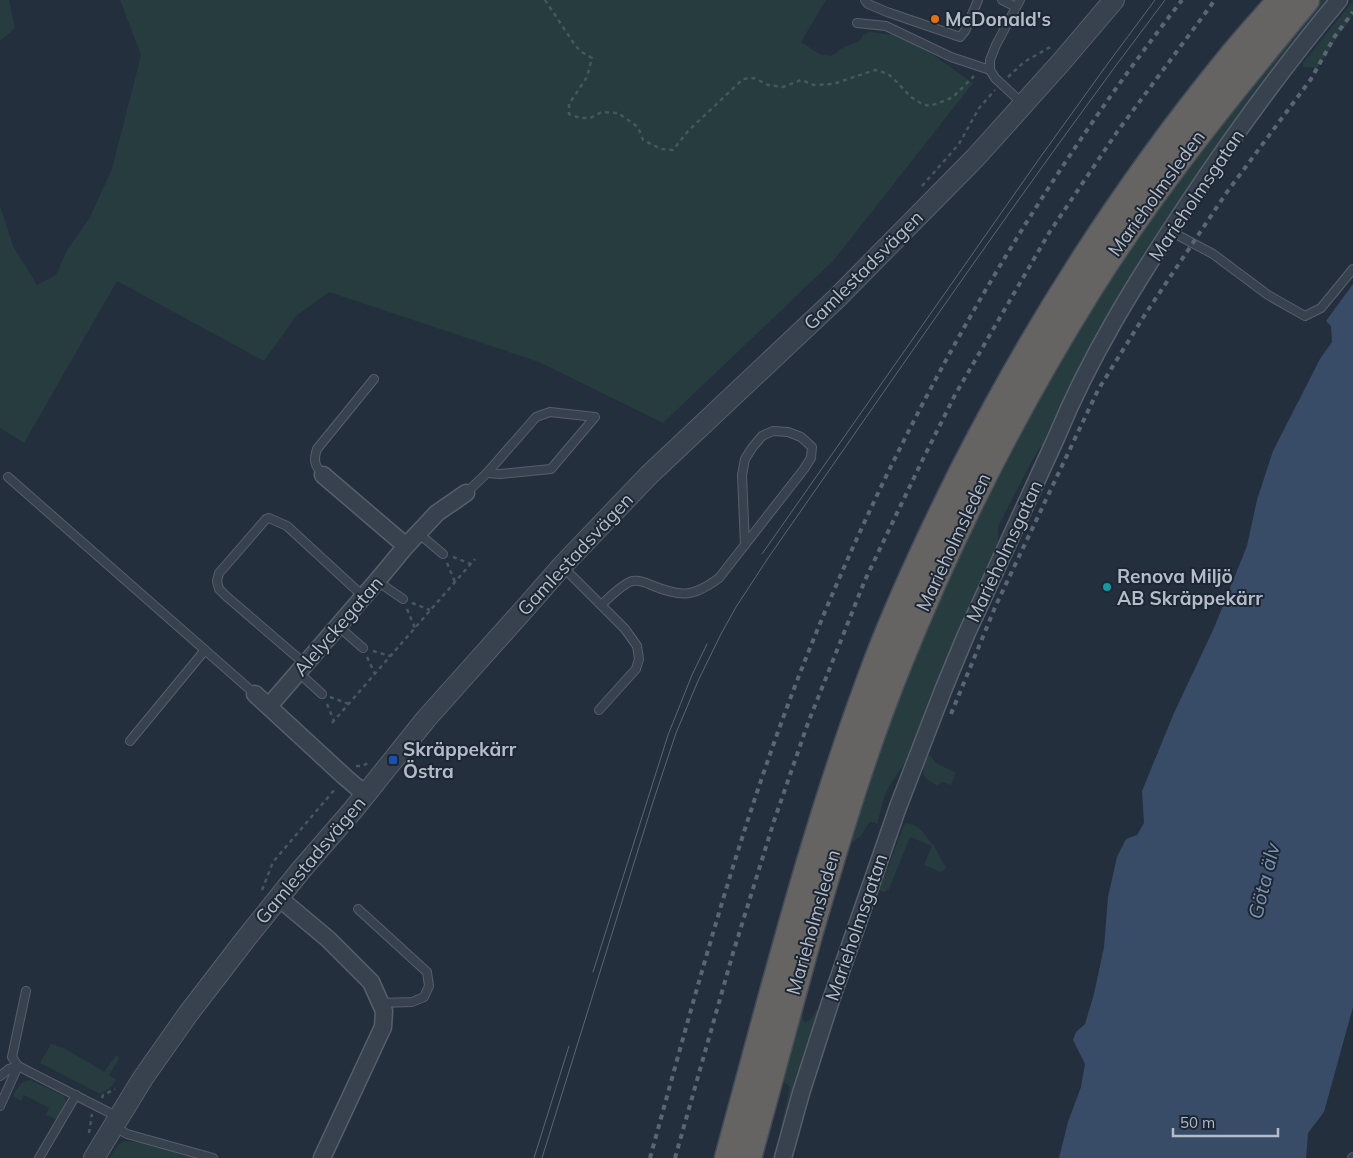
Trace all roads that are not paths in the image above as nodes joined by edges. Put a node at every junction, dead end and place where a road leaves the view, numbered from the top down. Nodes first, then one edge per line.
1 (978, 0) edge
2 (1002, 0) edge
3 (1114, 0) edge
4 (1281, 0) edge
5 (1306, 0) edge
6 (1339, 0) edge
7 (867, 1) edge
8 (1018, 4) edge
9 (857, 23) dead end
10 (986, 69) junction
11 (1024, 105) junction
12 (1170, 231) junction
13 (1353, 269) edge
14 (374, 379) dead end
15 (487, 473) junction
16 (323, 475) joint
17 (8, 477) dead end
18 (466, 493) joint
19 (418, 533) junction
20 (745, 545) junction
21 (406, 546) junction
22 (443, 554) road end
23 (562, 566) junction
24 (377, 581) junction
25 (364, 597) junction
26 (402, 599) road end
27 (601, 605) junction
28 (338, 626) junction
29 (363, 648) road end
30 (205, 650) junction
31 (301, 668) junction
32 (255, 694) joint
33 (322, 694) road end
34 (269, 706) junction
35 (599, 710) dead end
36 (130, 741) dead end
37 (365, 794) junction
38 (279, 898) junction
39 (358, 909) dead end
40 (26, 991) dead end
41 (380, 1003) junction
42 (18, 1066) junction
43 (0, 1076) edge
44 (76, 1095) junction
45 (0, 1106) edge
46 (116, 1122) junction
47 (39, 1158) edge
48 (94, 1158) edge
49 (213, 1158) edge
50 (322, 1158) edge
51 (728, 1158) edge
52 (748, 1158) edge
53 (783, 1158) edge

1 - 7 lane
2 - 8 lane
3 - 11 street, Gamlestadsvägen
4 - 51 highway, Marieholmsleden
5 - 52 highway, Marieholmsleden
6 - 12 street, Marieholmsgatan
8 - 10 lane
9 - 10 lane
10 - 11 lane
11 - 23 street, Gamlestadsvägen
12 - 13 lane
12 - 53 street, Marieholmsgatan
14 - 16 lane
15 - 15 lane, Alelyckegatan
15 - 18 lane, Alelyckegatan
16 - 21 street
17 - 30 lane
18 - 19 street, Alelyckegatan
19 - 21 street, Alelyckegatan
19 - 22 lane
20 - 20 lane
20 - 27 lane
21 - 24 street, Alelyckegatan
23 - 27 lane
23 - 37 street, Gamlestadsvägen
24 - 25 street, Alelyckegatan
24 - 26 lane
25 - 28 street, Alelyckegatan
25 - 31 lane
27 - 35 lane
28 - 29 lane
28 - 31 street, Alelyckegatan
30 - 32 lane
30 - 36 lane
31 - 33 lane
31 - 34 street, Alelyckegatan
32 - 34 street
34 - 37 street
37 - 38 street, Gamlestadsvägen
38 - 41 street
38 - 46 street, Gamlestadsvägen
39 - 41 lane
40 - 42 lane
41 - 50 street
42 - 43 lane
42 - 44 lane
42 - 45 lane
44 - 46 lane
44 - 47 lane
46 - 48 street, Gamlestadsvägen
46 - 49 lane

